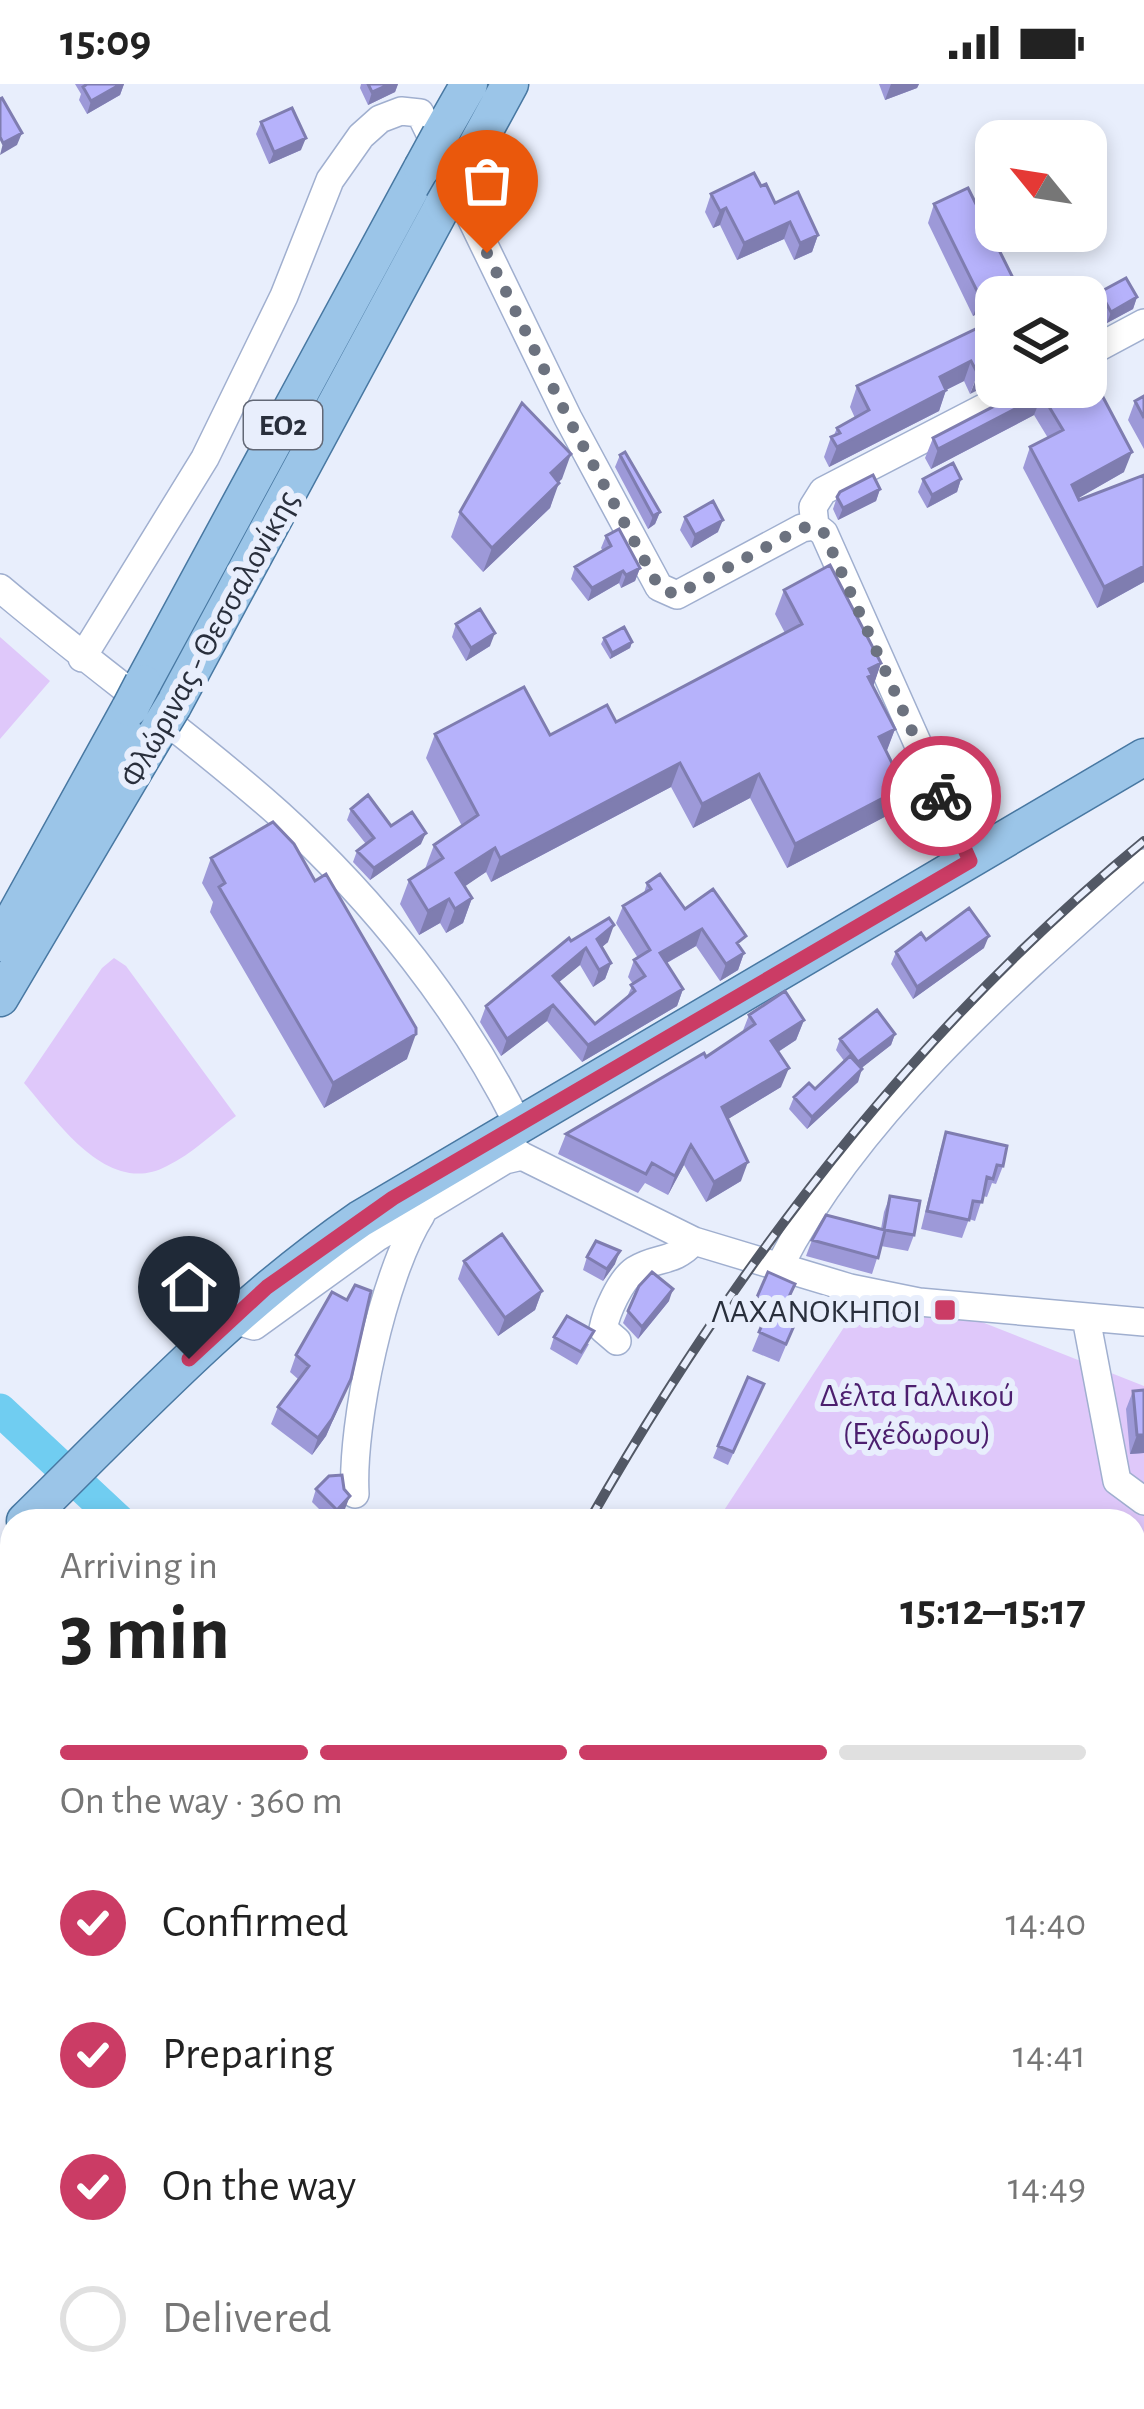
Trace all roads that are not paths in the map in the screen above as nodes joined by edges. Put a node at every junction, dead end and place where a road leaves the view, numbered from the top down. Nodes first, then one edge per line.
1 (469, 84) edge
2 (510, 84) edge
3 (1144, 323) edge
4 (1107, 343) edge
5 (983, 408) edge
6 (815, 526) junction
7 (0, 588) edge
8 (82, 658) junction
9 (1144, 757) edge
10 (970, 861) junction
11 (1144, 863) edge
12 (0, 943) edge
13 (0, 998) edge
14 (513, 1140) junction
15 (423, 1212) junction
16 (694, 1240) junction
17 (780, 1265) junction
18 (1086, 1318) junction
19 (231, 1319) junction
20 (1144, 1322) edge
21 (617, 1341) dead end
22 (355, 1494) edge
23 (1144, 1501) edge
24 (38, 1509) edge

1 - 12 main road, Φλώρινας - Θεσσαλονίκης / ΕΟ2, bridge
2 - 13 main road, Φλώρινας - Θεσσαλονίκης / ΕΟ2, bridge
3 - 4 street
5 - 6 street
6 - 8 street
6 - 10 street
7 - 8 street
8 - 14 street
9 - 10 main road
10 - 14 main road
11 - 17 street
14 - 15 street
14 - 16 street
14 - 19 main road
15 - 19 street
15 - 22 street
16 - 17 street
16 - 21 street
17 - 18 street
18 - 20 street
18 - 23 street
19 - 24 main road

